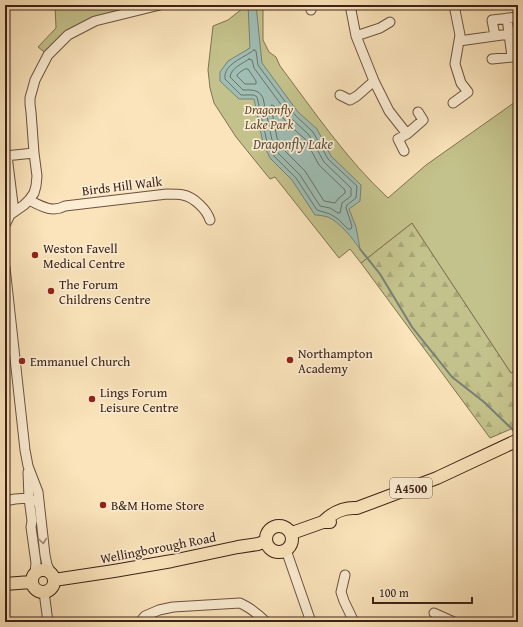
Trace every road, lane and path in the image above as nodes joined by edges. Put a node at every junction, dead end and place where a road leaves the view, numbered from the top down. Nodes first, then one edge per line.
1 (160, 5) edge
2 (350, 5) edge
3 (454, 5) edge
4 (518, 17) edge
5 (508, 18) junction
6 (390, 22) dead end
7 (509, 34) junction
8 (356, 36) junction
9 (494, 36) junction
10 (459, 41) junction
11 (492, 59) dead end
12 (374, 81) junction
13 (340, 95) dead end
14 (453, 103) dead end
15 (418, 112) dead end
16 (407, 134) junction
17 (404, 151) dead end
18 (34, 153) junction
19 (6, 156) edge
20 (30, 200) junction
21 (14, 212) junction
22 (210, 220) dead end
23 (5, 225) edge
24 (5, 267) edge
25 (518, 440) edge
26 (28, 466) junction
27 (29, 498) junction
28 (6, 501) edge
29 (40, 508) junction
30 (292, 533) junction
31 (266, 541) junction
32 (286, 550) junction
33 (345, 575) dead end
34 (53, 576) junction
35 (33, 577) junction
36 (5, 584) edge
37 (44, 592) junction
38 (434, 613) dead end
39 (48, 622) edge
40 (140, 622) edge
41 (266, 622) edge
42 (311, 622) edge
43 (354, 622) edge
44 (454, 622) edge

1 - 18 street
2 - 8 street
3 - 10 street
4 - 5 street
5 - 7 street
5 - 9 street
6 - 8 street
7 - 9 street
7 - 11 street
8 - 12 street
9 - 10 street
10 - 14 street
12 - 13 street
12 - 16 street
15 - 16 street
16 - 17 street
18 - 19 street
18 - 20 street
19 - 21 street
20 - 21 street
20 - 22 street, Birds Hill Walk
21 - 23 street
24 - 26 street
25 - 30 main road, A4500
26 - 27 street
26 - 29 street
27 - 28 street
27 - 29 street
27 - 35 street
29 -> 34 street
30 - 31 main road
30 - 32 main road
31 - 32 main road
31 - 34 main road, Wellingborough Road
32 - 42 street
33 - 43 street
34 - 35 main road
34 - 37 main road
35 - 36 main road
35 - 37 main road
37 - 39 street
38 - 44 street
40 - 41 street

